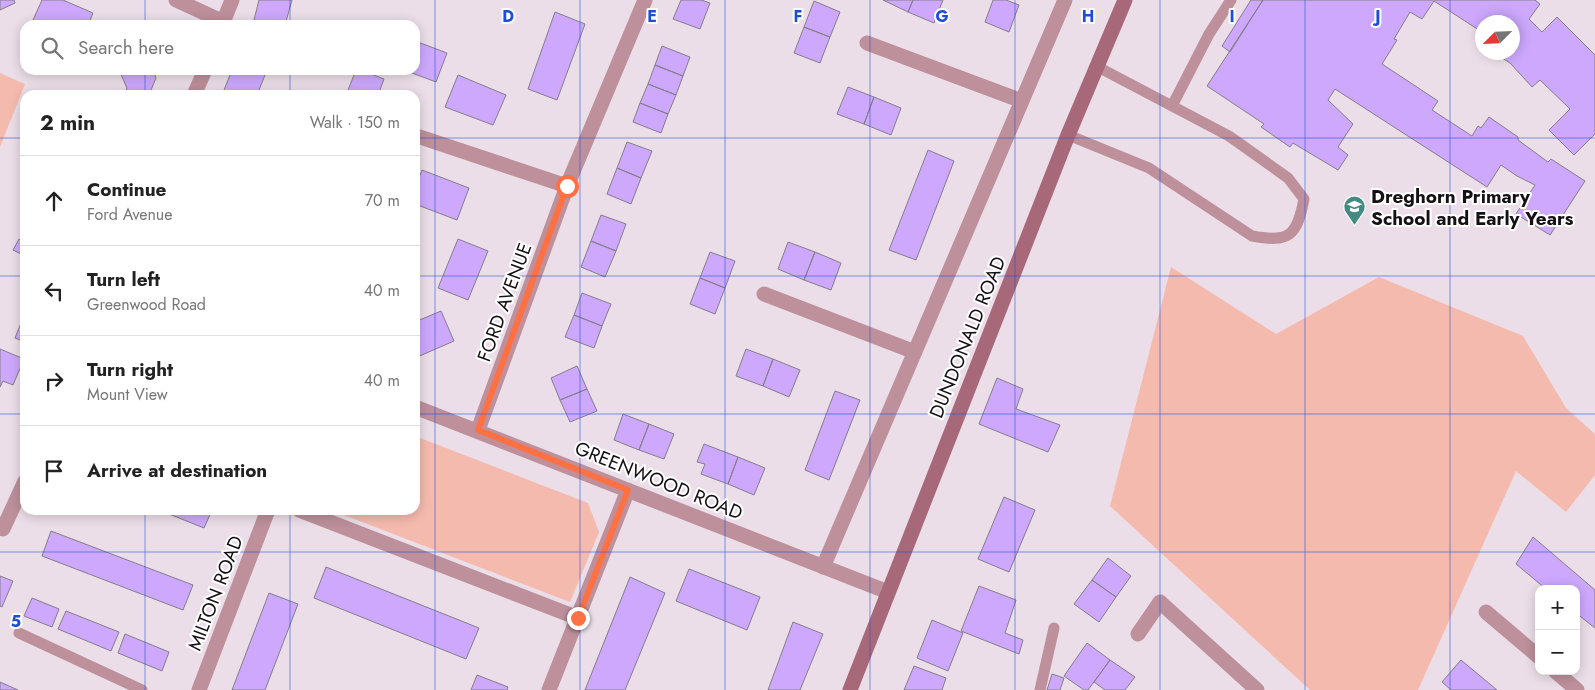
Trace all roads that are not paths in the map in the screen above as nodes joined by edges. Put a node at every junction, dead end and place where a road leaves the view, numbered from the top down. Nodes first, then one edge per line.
1 (176, 0) edge
2 (232, 0) edge
3 (645, 0) edge
4 (1065, 0) edge
5 (1125, 0) edge
6 (1231, 0) edge
7 (217, 20) edge
8 (224, 20) edge
9 (867, 43) dead end
10 (1098, 67) junction
11 (203, 75) edge
12 (196, 90) edge
13 (1022, 101) junction
14 (1172, 106) junction
15 (1068, 134) junction
16 (420, 137) edge
17 (567, 186) junction
18 (764, 294) dead end
19 (915, 352) junction
20 (420, 409) edge
21 (478, 430) junction
22 (628, 490) junction
23 (20, 492) edge
24 (266, 515) edge
25 (312, 515) edge
26 (3, 529) dead end
27 (824, 566) junction
28 (888, 592) junction
29 (1486, 612) dead end
30 (578, 618) junction
31 (1054, 628) dead end
32 (19, 633) dead end
33 (1138, 634) dead end
34 (1535, 654) edge
35 (1560, 675) edge
36 (142, 690) edge
37 (200, 690) edge
38 (549, 690) edge
39 (850, 690) edge
40 (1040, 690) edge
41 (1257, 690) edge
42 (1577, 690) edge

1 - 7 street
2 - 8 street
3 - 17 street, FORD AVENUE
4 - 13 street
5 - 10 main road, DUNDONALD ROAD
6 - 14 lane
9 - 13 street
10 - 14 lane
10 - 15 main road, DUNDONALD ROAD
11 - 12 street
13 - 19 street
14 - 15 lane
15 - 28 main road, DUNDONALD ROAD
16 - 17 street
17 - 21 street, FORD AVENUE
18 - 19 street
19 - 27 street
20 - 21 street, GREENWOOD ROAD
21 - 22 street, GREENWOOD ROAD
22 - 27 street, GREENWOOD ROAD
22 - 30 street
23 - 26 street
24 - 37 street, MILTON ROAD
25 - 30 street
27 - 28 street, GREENWOOD ROAD
28 - 39 main road, DUNDONALD ROAD
29 - 34 street
30 - 38 street
31 - 40 lane
32 - 36 lane
33 - 41 street
35 - 42 street

